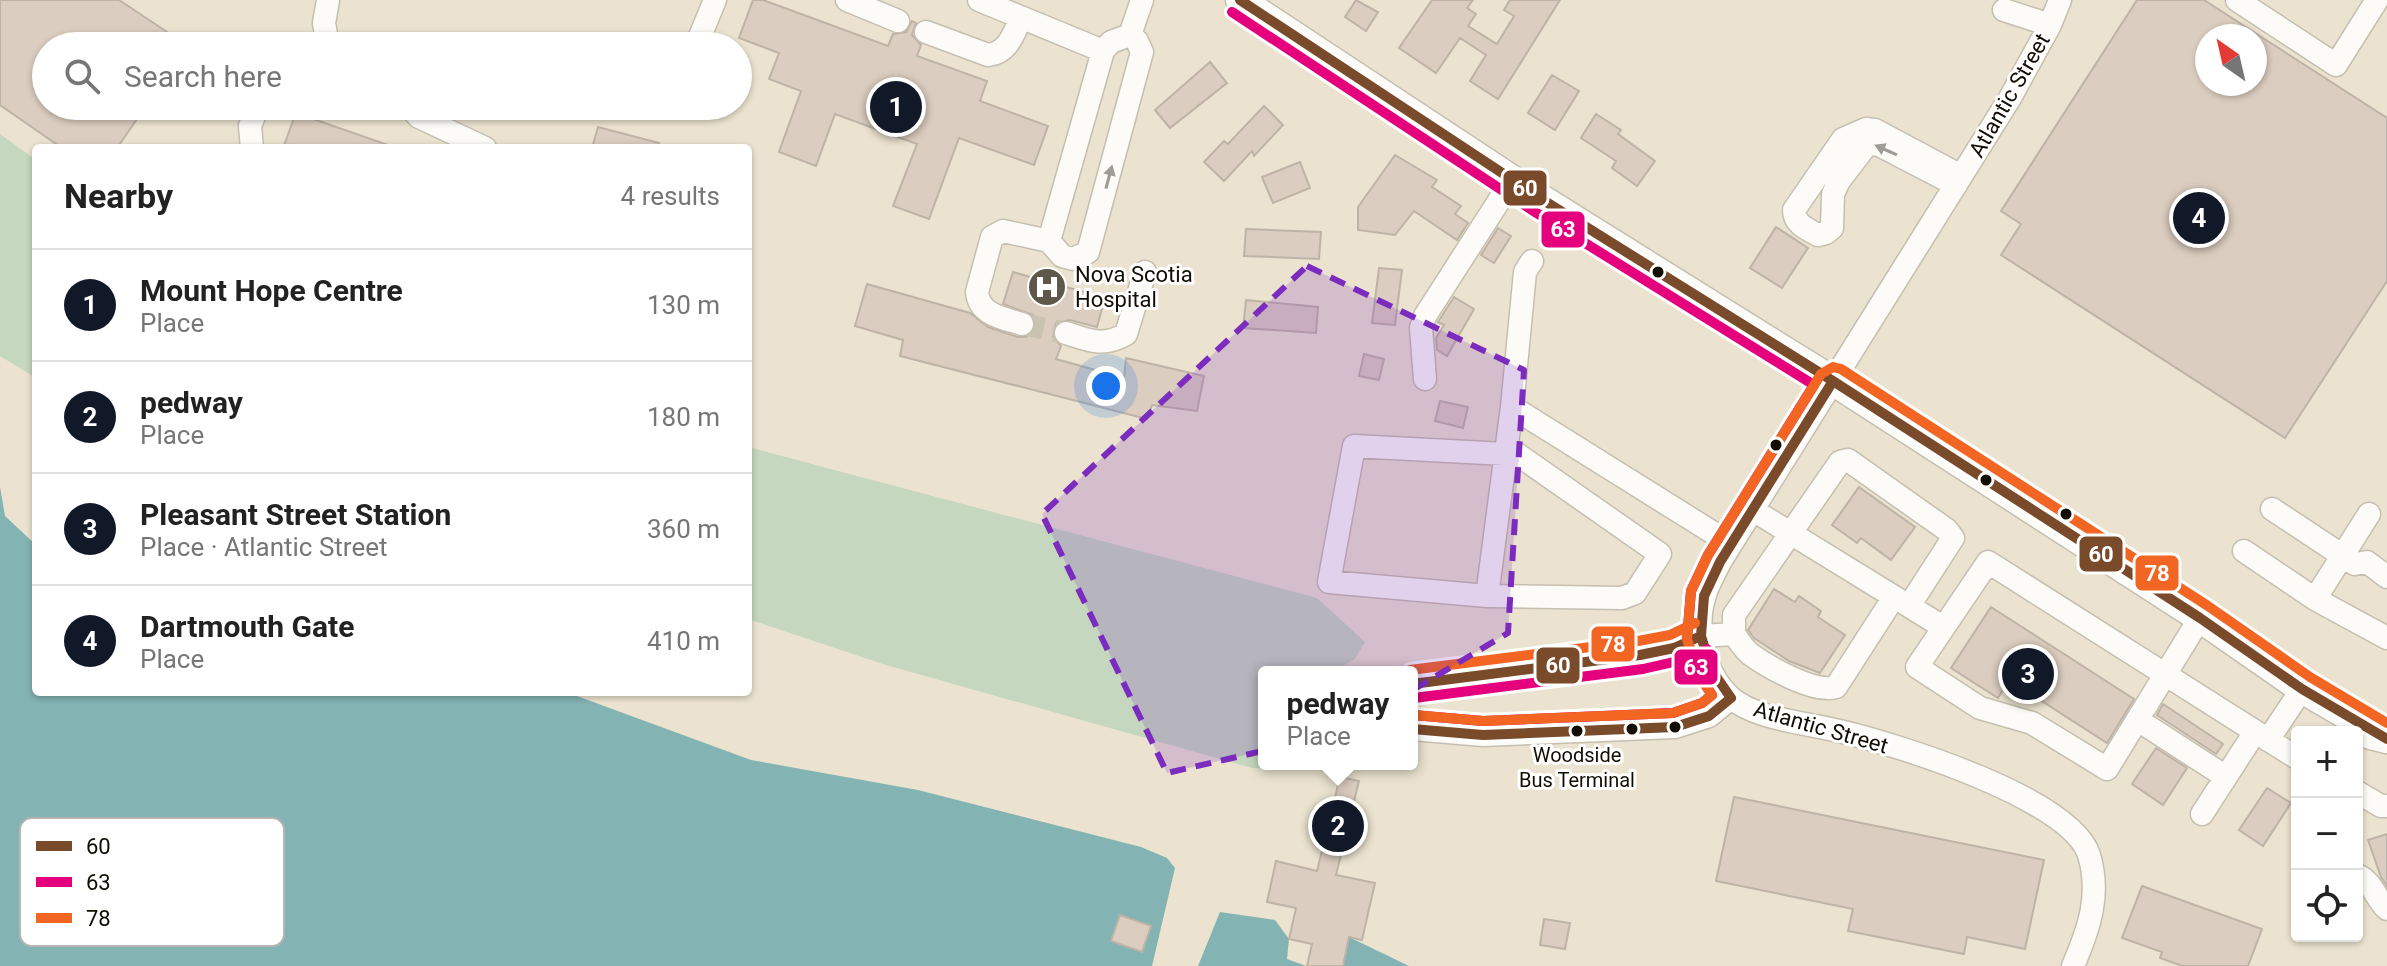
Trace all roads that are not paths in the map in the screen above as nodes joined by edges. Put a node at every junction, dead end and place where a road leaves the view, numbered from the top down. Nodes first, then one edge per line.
1 (328, 0) edge
2 (715, 0) edge
3 (847, 0) edge
4 (979, 0) edge
5 (1142, 0) edge
6 (1240, 0) edge
7 (2060, 0) edge
8 (2237, 0) edge
9 (2377, 0) edge
10 (2004, 10) dead end
11 (1021, 18) junction
12 (898, 21) dead end
13 (2050, 25) junction
14 (326, 32) edge
15 (702, 32) edge
16 (926, 32) dead end
17 (1130, 35) junction
18 (1103, 51) junction
19 (252, 120) edge
20 (425, 120) edge
21 (252, 144) edge
22 (476, 144) edge
23 (1513, 179) junction
24 (1958, 180) junction
25 (1049, 241) junction
26 (1532, 261) dead end
27 (1145, 272) dead end
28 (1022, 324) tunnel mouth
29 (1066, 333) tunnel mouth
30 (1425, 379) dead end
31 (1833, 381) junction
32 (1512, 407) junction
33 (1506, 450) junction
34 (2272, 509) dead end
35 (1753, 510) junction
36 (2369, 514) dead end
37 (1790, 533) junction
38 (1731, 544) junction
39 (2244, 551) dead end
40 (2348, 560) junction
41 (2387, 577) edge
42 (2387, 589) edge
43 (1487, 596) junction
44 (2315, 599) junction
45 (1901, 601) junction
46 (2200, 618) junction
47 (1943, 627) junction
48 (1734, 634) junction
49 (1701, 636) junction
50 (2387, 638) edge
51 (2166, 675) junction
52 (1418, 683) edge
53 (2302, 689) junction
54 (1731, 698) junction
55 (2138, 720) junction
56 (1418, 730) edge
57 (2262, 736) junction
58 (2382, 736) edge
59 (2291, 754) edge
60 (2226, 777) junction
61 (2363, 796) edge
62 (2387, 806) edge
63 (2202, 814) dead end
64 (2363, 878) edge
65 (2387, 909) edge
66 (2073, 966) edge

1 - 14 street
2 - 15 street
3 - 12 street
4 - 11 street
5 - 17 street
6 - 23 main road
7 - 13 street, Atlantic Street
8 - 9 street
10 - 13 street
11 - 16 street
11 - 18 street
13 - 24 street, Atlantic Street
17 - 18 street
25 -> 17 street
18 - 25 street
19 - 21 street
20 - 22 street
23 - 30 street
23 - 31 main road
24 -> 24 street
24 - 31 street, Atlantic Street
25 - 28 street
26 - 32 street
27 - 29 street
31 - 35 street, Atlantic Street
31 - 46 main road
32 - 33 street
32 - 38 street
33 - 43 street
33 - 43 street
33 - 43 street
34 - 40 street
35 - 37 street
35 - 38 street, Atlantic Street
36 - 40 street
37 - 45 street
37 - 45 street
37 - 48 street
38 - 49 street, Atlantic Street
39 - 44 street
40 - 41 street
40 - 42 street
40 - 44 street
44 - 50 street
45 - 47 street
45 - 48 street
46 - 51 street
46 - 53 main road
47 - 51 street
47 - 55 street
48 - 49 street
49 - 52 street
49 - 54 street, Atlantic Street
51 - 55 street
51 - 57 street
53 - 57 street
53 - 58 main road
54 - 56 street
54 - 66 street, Atlantic Street
55 - 60 street
57 - 59 street
57 - 60 street
60 - 63 street
61 - 62 street
64 - 65 street

